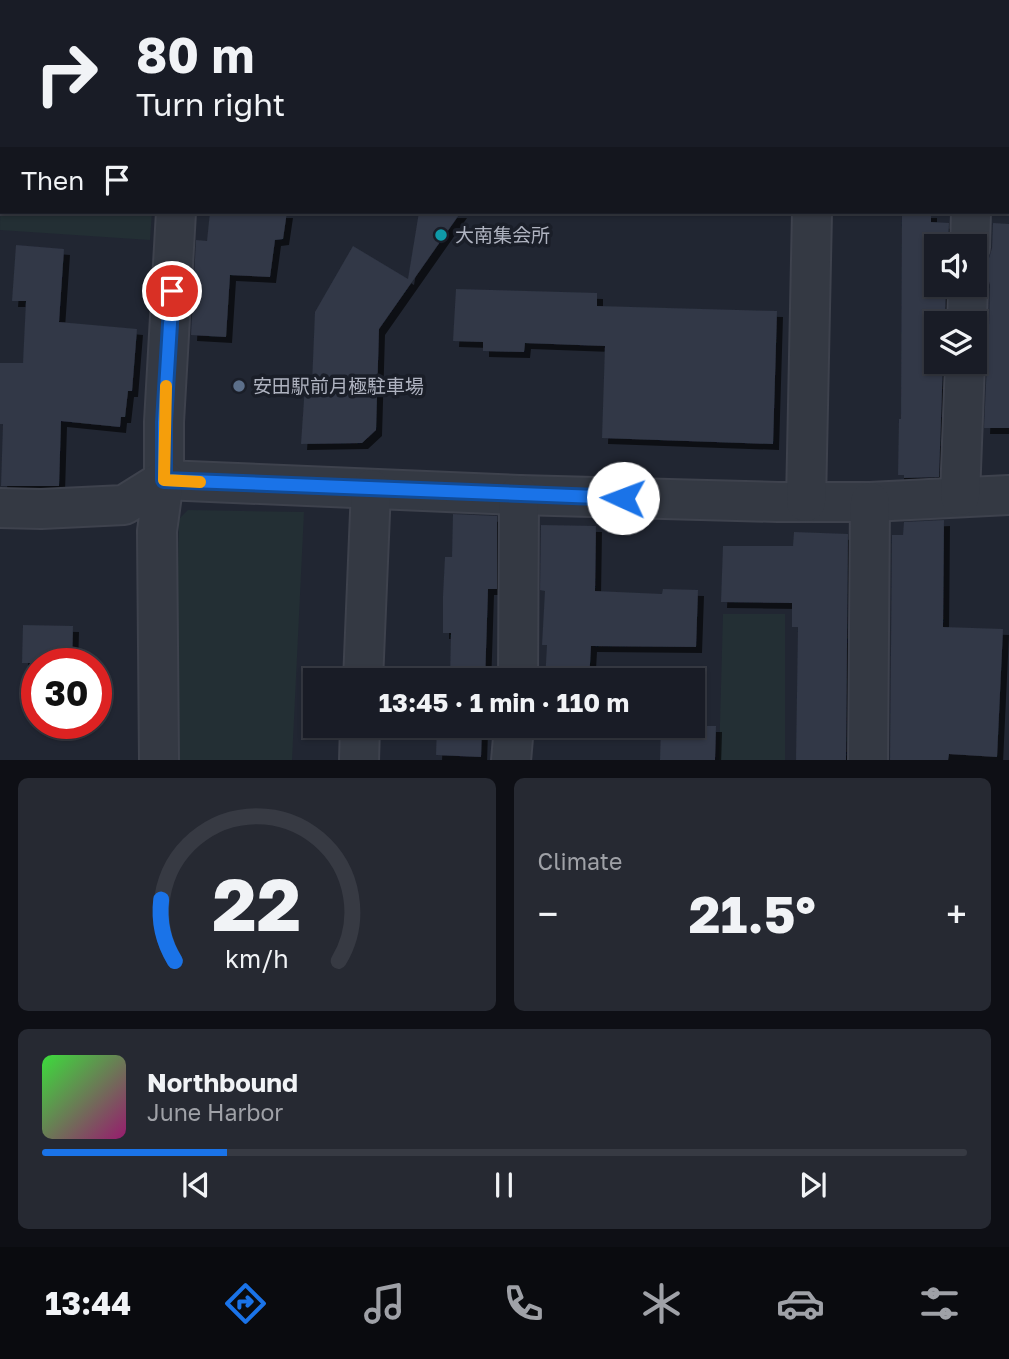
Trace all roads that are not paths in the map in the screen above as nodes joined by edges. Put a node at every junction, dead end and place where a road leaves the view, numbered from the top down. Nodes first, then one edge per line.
1 (177, 214) edge
2 (811, 214) edge
3 (971, 214) edge
4 (970, 234) edge
5 (965, 374) edge
6 (164, 480) junction
7 (371, 489) junction
8 (519, 495) junction
9 (1009, 495) edge
10 (960, 496) junction
11 (806, 502) junction
12 (870, 502) junction
13 (0, 508) edge
14 (364, 668) edge
15 (518, 668) edge
16 (360, 738) edge
17 (513, 738) edge
18 (159, 760) edge
19 (359, 760) edge
20 (511, 760) edge
21 (868, 760) edge

1 - 6 street
2 - 11 street
3 - 4 street
5 - 10 street
6 - 7 street
6 - 13 street
6 - 18 street
7 - 8 street
7 - 14 street
8 - 11 street
8 - 15 street
9 - 10 street
10 - 12 street
11 - 12 street
12 - 21 street
16 - 19 street
17 - 20 street

